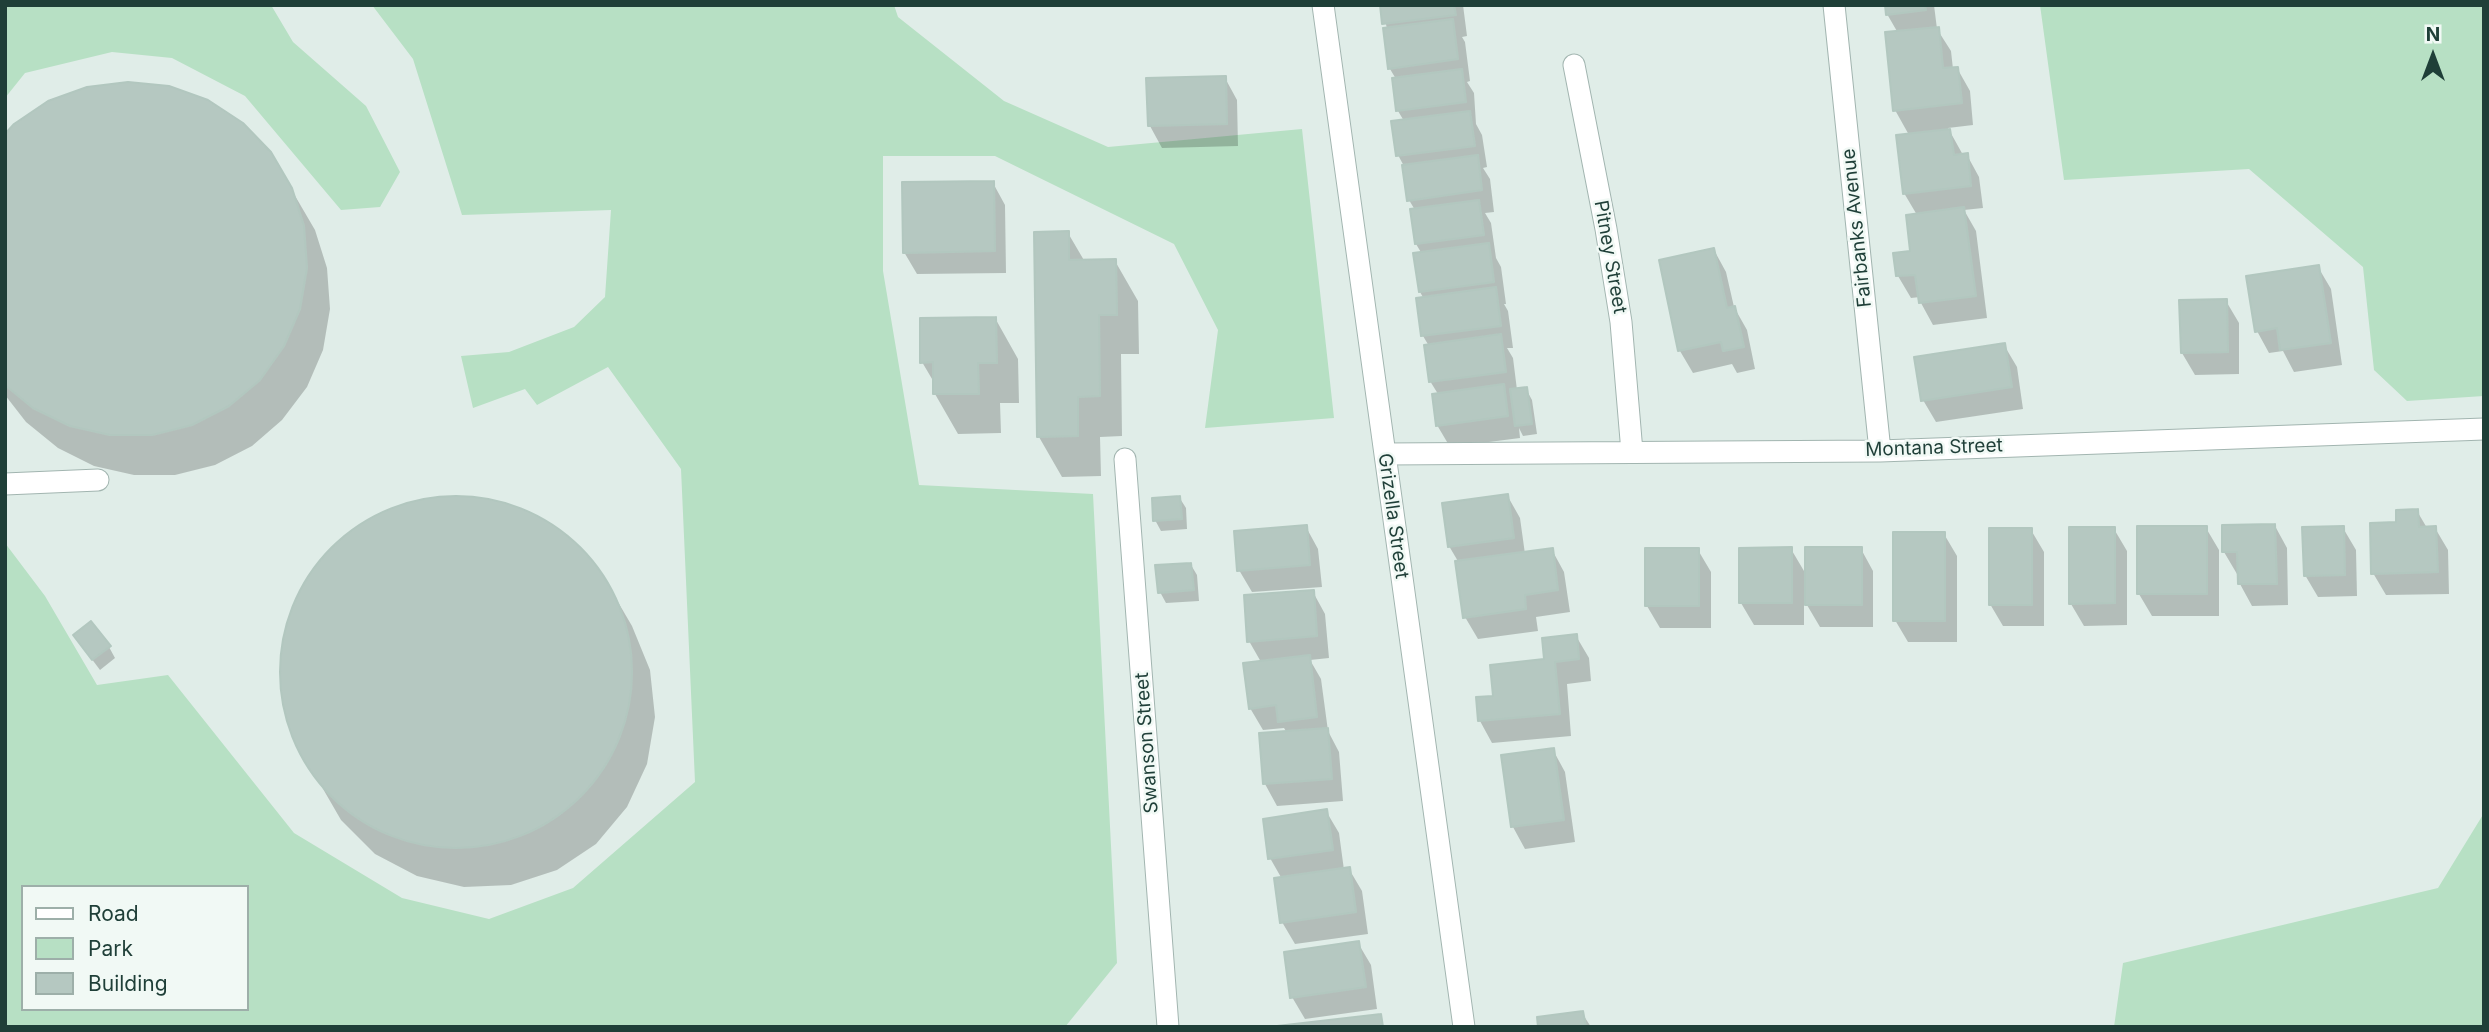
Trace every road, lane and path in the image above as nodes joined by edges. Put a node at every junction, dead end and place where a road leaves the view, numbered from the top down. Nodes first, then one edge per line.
1 (1323, 5) edge
2 (1833, 5) edge
3 (1574, 65) dead end
4 (2484, 429) edge
5 (1880, 451) junction
6 (1632, 452) junction
7 (1385, 454) junction
8 (1125, 459) dead end
9 (98, 480) dead end
10 (5, 484) edge
11 (1168, 1027) edge
12 (1464, 1027) edge

1 - 7 street, Grizella Street
2 - 5 street, Fairbanks Avenue
3 - 6 street, Pitney Street
4 - 5 street, Montana Street
5 - 6 street, Montana Street
6 - 7 street, Montana Street
7 - 12 street, Grizella Street
8 - 11 street, Swanson Street
9 - 10 street

